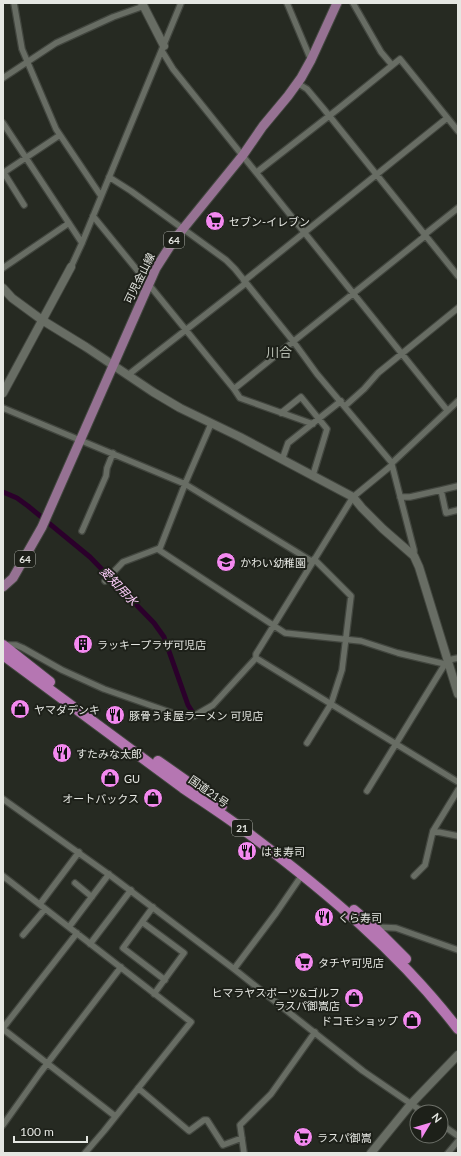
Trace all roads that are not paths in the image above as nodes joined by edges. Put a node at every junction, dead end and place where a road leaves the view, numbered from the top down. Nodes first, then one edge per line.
1 (14, 3) edge
2 (181, 3) edge
3 (287, 3) edge
4 (337, 3) edge
5 (353, 3) edge
6 (143, 5) edge
7 (163, 49) junction
8 (311, 60) junction
9 (28, 62) junction
10 (392, 65) junction
11 (3, 78) edge
12 (297, 83) junction
13 (329, 116) junction
14 (448, 118) junction
15 (3, 123) edge
16 (458, 131) edge
17 (60, 135) junction
18 (243, 155) junction
19 (26, 157) junction
20 (257, 172) junction
21 (3, 173) edge
22 (377, 175) junction
23 (109, 177) junction
24 (102, 196) junction
25 (24, 204) dead end
26 (458, 208) edge
27 (93, 216) junction
28 (69, 223) junction
29 (183, 229) junction
30 (305, 233) junction
31 (424, 235) junction
32 (82, 243) junction
33 (71, 267) joint
34 (3, 268) edge
35 (458, 276) edge
36 (245, 282) junction
37 (148, 284) junction
38 (3, 288) edge
39 (354, 294) junction
40 (458, 308) edge
41 (42, 320) junction
42 (185, 330) junction
43 (293, 341) junction
44 (402, 354) junction
45 (113, 365) junction
46 (128, 375) junction
47 (234, 389) junction
48 (3, 393) edge
49 (341, 401) junction
50 (458, 401) edge
51 (345, 406) junction
52 (3, 408) edge
53 (447, 410) junction
54 (281, 413) junction
55 (319, 419) junction
56 (211, 424) junction
57 (313, 424) junction
58 (80, 439) junction
59 (113, 453) junction
60 (282, 460) junction
61 (392, 464) junction
62 (312, 475) junction
63 (185, 484) junction
64 (458, 486) edge
65 (441, 490) junction
66 (353, 497) junction
67 (400, 497) junction
68 (458, 510) edge
69 (82, 531) dead end
70 (160, 548) junction
71 (414, 556) junction
72 (314, 560) junction
73 (105, 581) dead end
74 (3, 587) edge
75 (275, 625) junction
76 (346, 640) junction
77 (3, 648) edge
78 (256, 658) junction
79 (458, 658) edge
80 (447, 663) junction
81 (458, 694) edge
82 (331, 704) junction
83 (307, 743) dead end
84 (396, 744) junction
85 (458, 782) edge
86 (458, 790) edge
87 (367, 791) dead end
88 (3, 799) edge
89 (433, 831) junction
90 (458, 836) edge
91 (79, 852) junction
92 (109, 874) junction
93 (302, 875) junction
94 (3, 876) edge
95 (414, 876) dead end
96 (75, 884) dead end
97 (131, 890) junction
98 (92, 897) junction
99 (40, 904) junction
100 (153, 907) junction
101 (45, 909) junction
102 (142, 922) junction
103 (69, 927) junction
104 (374, 927) junction
105 (77, 933) junction
106 (24, 935) dead end
107 (90, 944) junction
108 (458, 950) edge
109 (121, 967) junction
110 (234, 969) junction
111 (165, 980) junction
112 (154, 994) junction
113 (458, 1017) edge
114 (458, 1028) edge
115 (3, 1029) edge
116 (315, 1032) junction
117 (458, 1055) edge
118 (48, 1063) junction
119 (138, 1088) junction
120 (411, 1104) joint
121 (409, 1106) edge
122 (115, 1116) junction
123 (3, 1125) edge
124 (449, 1130) edge
125 (458, 1136) edge
126 (242, 1138) junction
127 (458, 1141) edge
128 (85, 1153) edge
129 (244, 1153) edge
130 (371, 1153) edge
131 (448, 1153) edge

1 - 9 street
2 - 7 street
3 - 8 street
4 - 8 main road, 可児金山線 / 64
5 - 10 street
6 - 7 street
6 - 9 street
7 - 18 street
7 - 23 street
8 - 12 main road, 可児金山線 / 64
9 - 11 street
9 - 17 street
10 - 13 street
10 - 14 street
12 - 13 street
12 - 18 main road, 可児金山線 / 64
13 - 20 street
13 - 22 street
14 - 16 street
14 - 22 street
15 - 19 street
17 - 19 street
17 - 24 street
18 - 20 street
18 - 29 main road, 可児金山線 / 64
19 - 21 street
19 - 28 street
20 - 30 street
21 - 25 street
22 - 30 street
22 - 31 street
23 - 24 street
23 - 29 street
24 - 27 street
26 - 31 street
27 - 32 street
27 - 37 street
28 - 32 street
28 - 34 street
29 - 36 street
29 - 37 main road, 可児金山線 / 64
30 - 36 street
30 - 39 street
31 - 35 street
31 - 39 street
32 - 33 street
33 - 41 street
36 - 42 street
36 - 43 street
37 - 42 street
37 - 45 main road, 可児金山線 / 64
38 - 41 street
39 - 43 street
39 - 44 street
40 - 44 street
41 - 45 street
41 - 48 street
42 - 46 street
42 - 47 street
43 - 47 street
43 - 49 street
44 - 51 street
44 - 53 street
45 - 46 street
45 - 58 main road, 可児金山線 / 64
46 - 56 street
47 - 54 street
49 - 51 street
49 - 55 street
50 - 53 street
51 - 61 street
52 - 58 street
53 - 61 street
54 - 55 street
54 - 57 street
55 - 57 street
55 - 62 street
56 - 60 street
56 - 63 street
57 - 60 street
58 - 59 street
58 - 74 main road, 可児金山線 / 64
59 - 63 street
59 - 69 street
60 - 62 street
61 - 66 street
61 - 67 street
62 - 66 street
63 - 70 street
63 - 72 street
64 - 65 street
65 - 67 street
65 - 68 street
66 - 71 street
66 - 72 street
67 - 71 street
70 - 73 street
70 - 75 street
71 - 80 street
72 - 75 street
72 - 76 street
75 - 76 street
75 - 78 street
76 - 80 street
76 - 82 street
77 - 78 street
77 - 93 highway, 国道21号 / 21
77 - 104 highway, 国道21号 / 21
78 - 82 street
79 - 80 street
80 - 81 street
80 - 84 street
82 - 83 street
82 - 84 street
84 - 85 street
84 - 87 street
86 - 89 street
88 - 91 street
89 - 90 street
89 - 95 street
91 - 92 street
91 - 99 street
92 - 97 street
92 - 98 street
93 - 110 street
93 - 114 highway, 国道21号 / 21
94 - 99 street
96 - 98 street
97 - 100 street
97 - 107 street
98 - 103 street
99 - 101 street
100 - 102 street
100 - 110 street
101 - 103 street
101 - 106 street
102 - 111 street
102 - 111 street
103 - 105 street
104 - 108 street
104 - 113 highway, 国道21号 / 21
105 - 107 street
105 - 115 street
107 - 109 street
109 - 112 street
109 - 118 street
110 - 116 street
111 - 112 street
112 - 119 street
115 - 118 street
116 - 120 street
116 - 126 street
117 - 120 street
118 - 122 street
118 - 123 street
119 - 122 street
119 - 126 street
121 - 130 street
122 - 128 street
124 - 125 street
126 - 129 street
127 - 131 street

